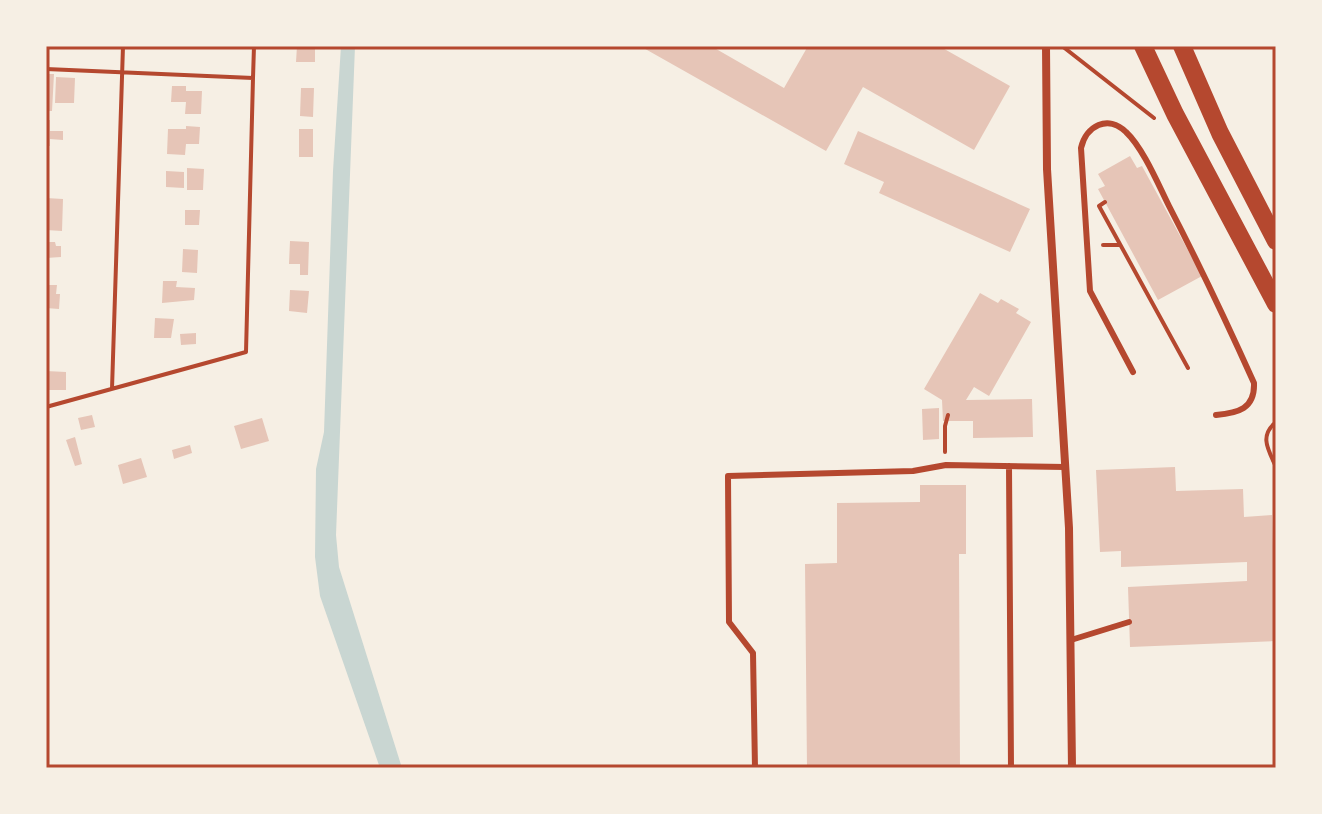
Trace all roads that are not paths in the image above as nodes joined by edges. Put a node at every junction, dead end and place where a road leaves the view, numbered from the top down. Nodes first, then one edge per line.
1 (1046, 46) edge
2 (1143, 46) edge
3 (1182, 46) edge
4 (1276, 241) edge
5 (1276, 304) edge
6 (1133, 372) dead end
7 (1216, 415) dead end
8 (1009, 466) junction
9 (1065, 467) junction
10 (1129, 622) dead end
11 (1071, 640) junction
12 (755, 768) edge
13 (1011, 768) edge
14 (1072, 768) edge

1 - 9 street
2 - 5 main road
3 - 4 main road
6 - 7 lane
8 - 9 lane
8 - 12 lane
8 - 13 lane
9 - 11 street
10 - 11 lane
11 - 14 street

